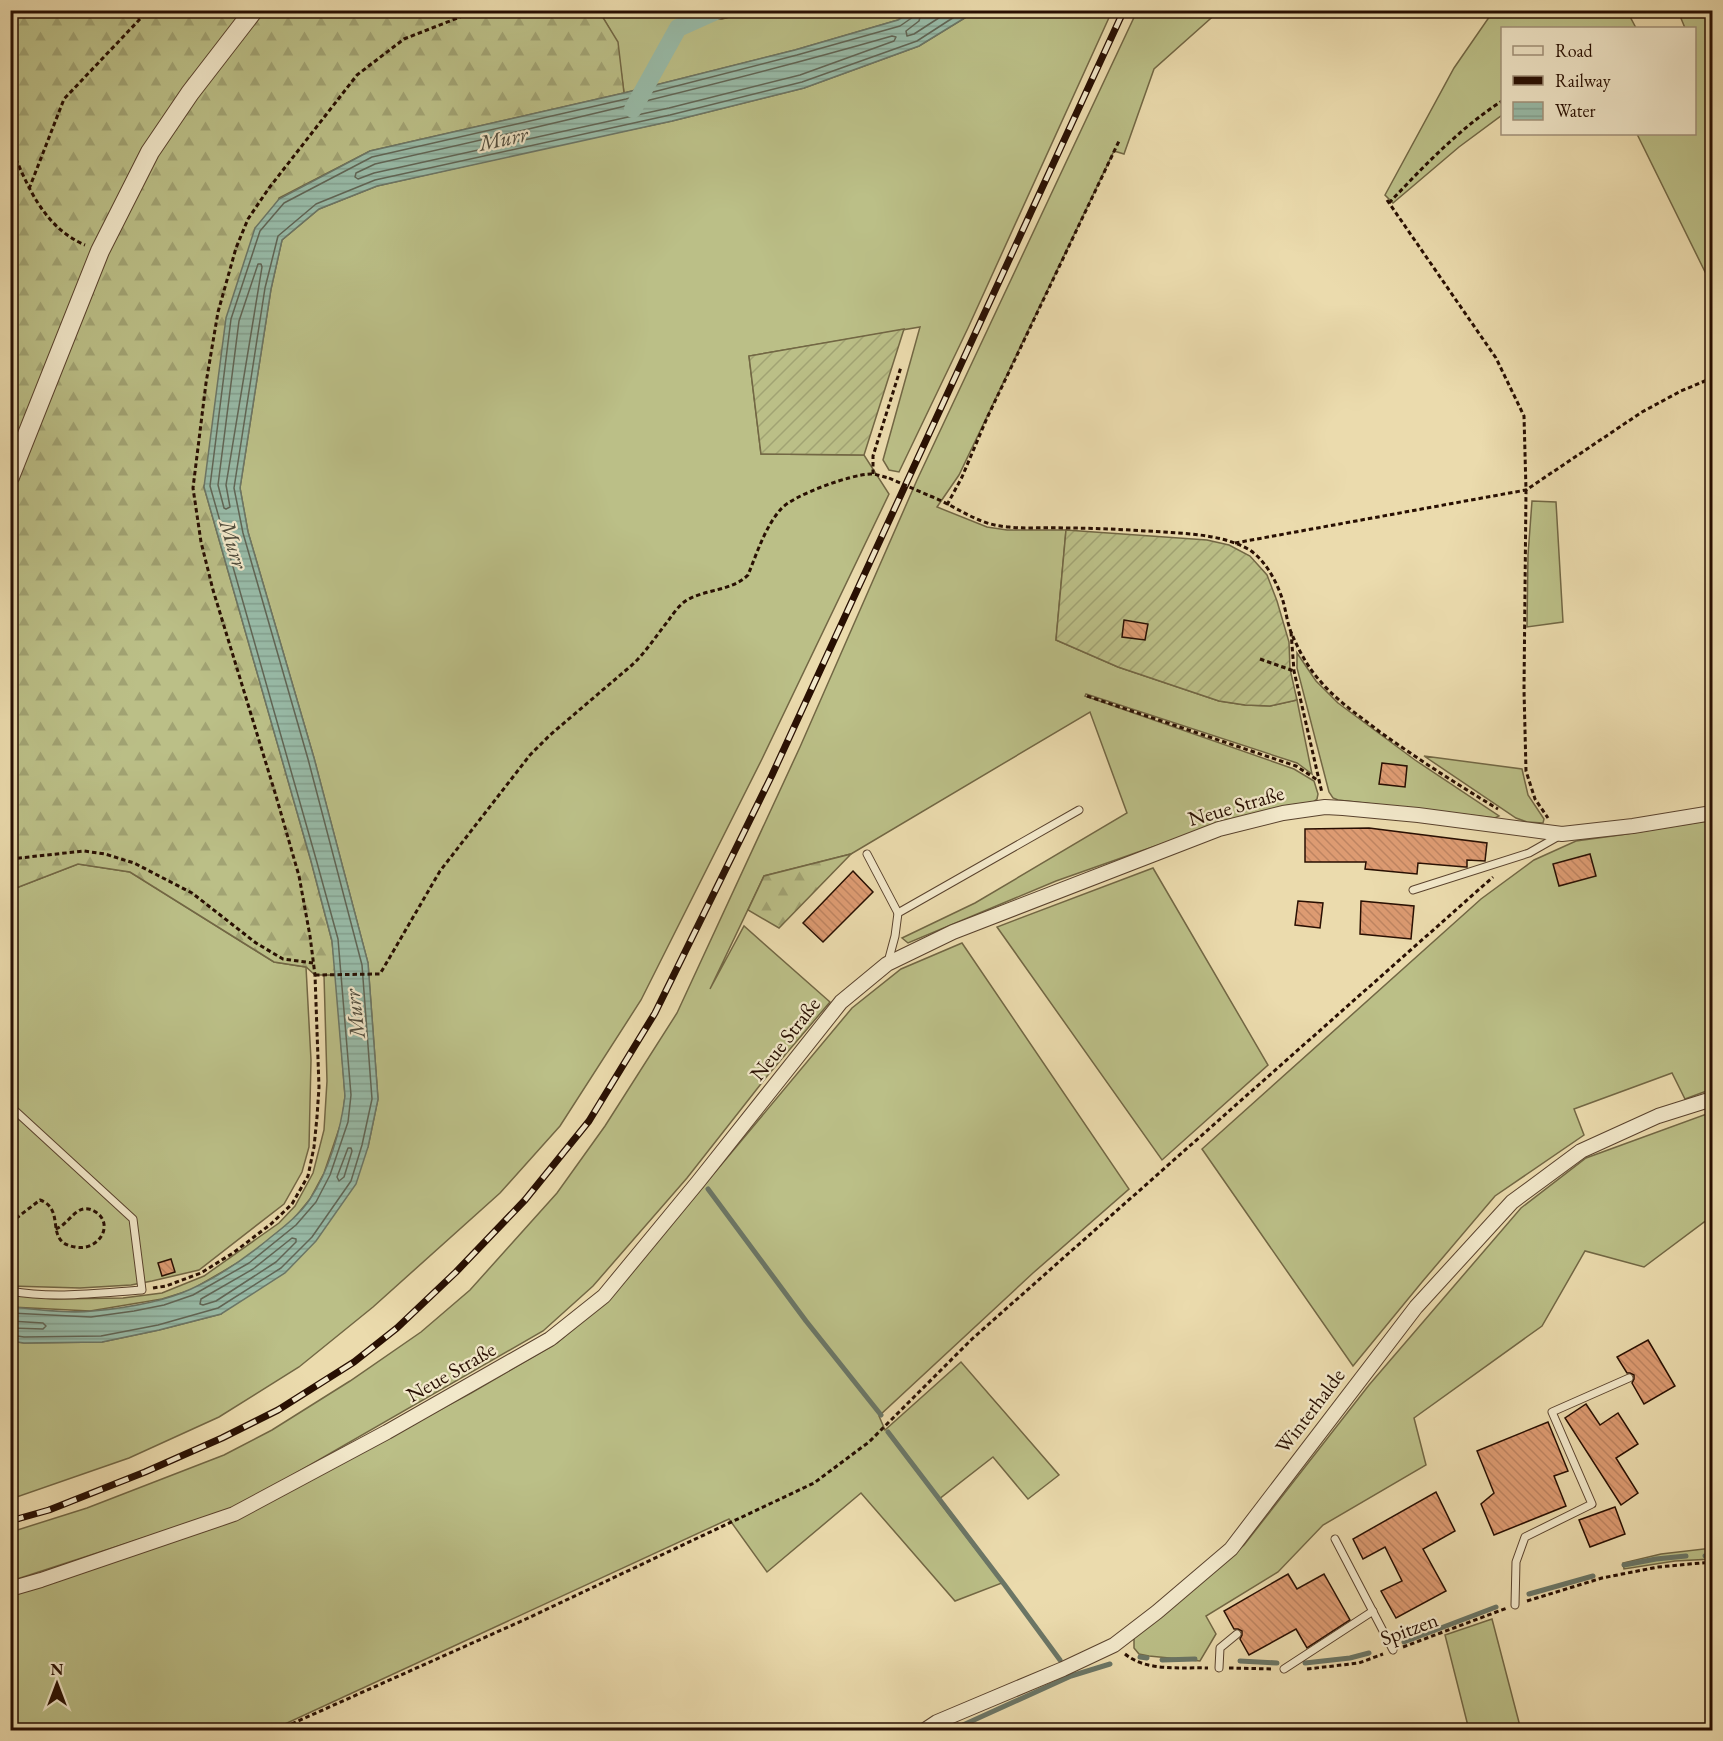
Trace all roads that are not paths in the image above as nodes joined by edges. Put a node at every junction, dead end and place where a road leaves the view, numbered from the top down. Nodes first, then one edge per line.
1 (254, 10) edge
2 (10, 477) edge
3 (1079, 810) dead end
4 (1713, 813) edge
5 (1562, 834) junction
6 (867, 854) dead end
7 (1413, 890) dead end
8 (898, 913) junction
9 (887, 964) junction
10 (1713, 1099) edge
11 (10, 1106) edge
12 (10, 1291) edge
13 (1629, 1378) dead end
14 (1335, 1539) dead end
15 (10, 1589) edge
16 (1515, 1605) road end
17 (1373, 1611) junction
18 (1237, 1634) dead end
19 (1394, 1650) road end
20 (1219, 1668) road end
21 (1284, 1669) road end
22 (925, 1731) edge

1 - 2 street
3 - 8 lane
4 - 5 street, Neue Straße
5 - 7 lane
5 - 9 street, Neue Straße
6 - 8 lane
8 - 9 lane
9 - 15 street, Neue Straße
10 - 22 street, Winterhalde
11 - 12 lane
13 - 16 lane
14 - 17 lane
17 - 19 lane
17 - 21 lane
18 - 20 lane

